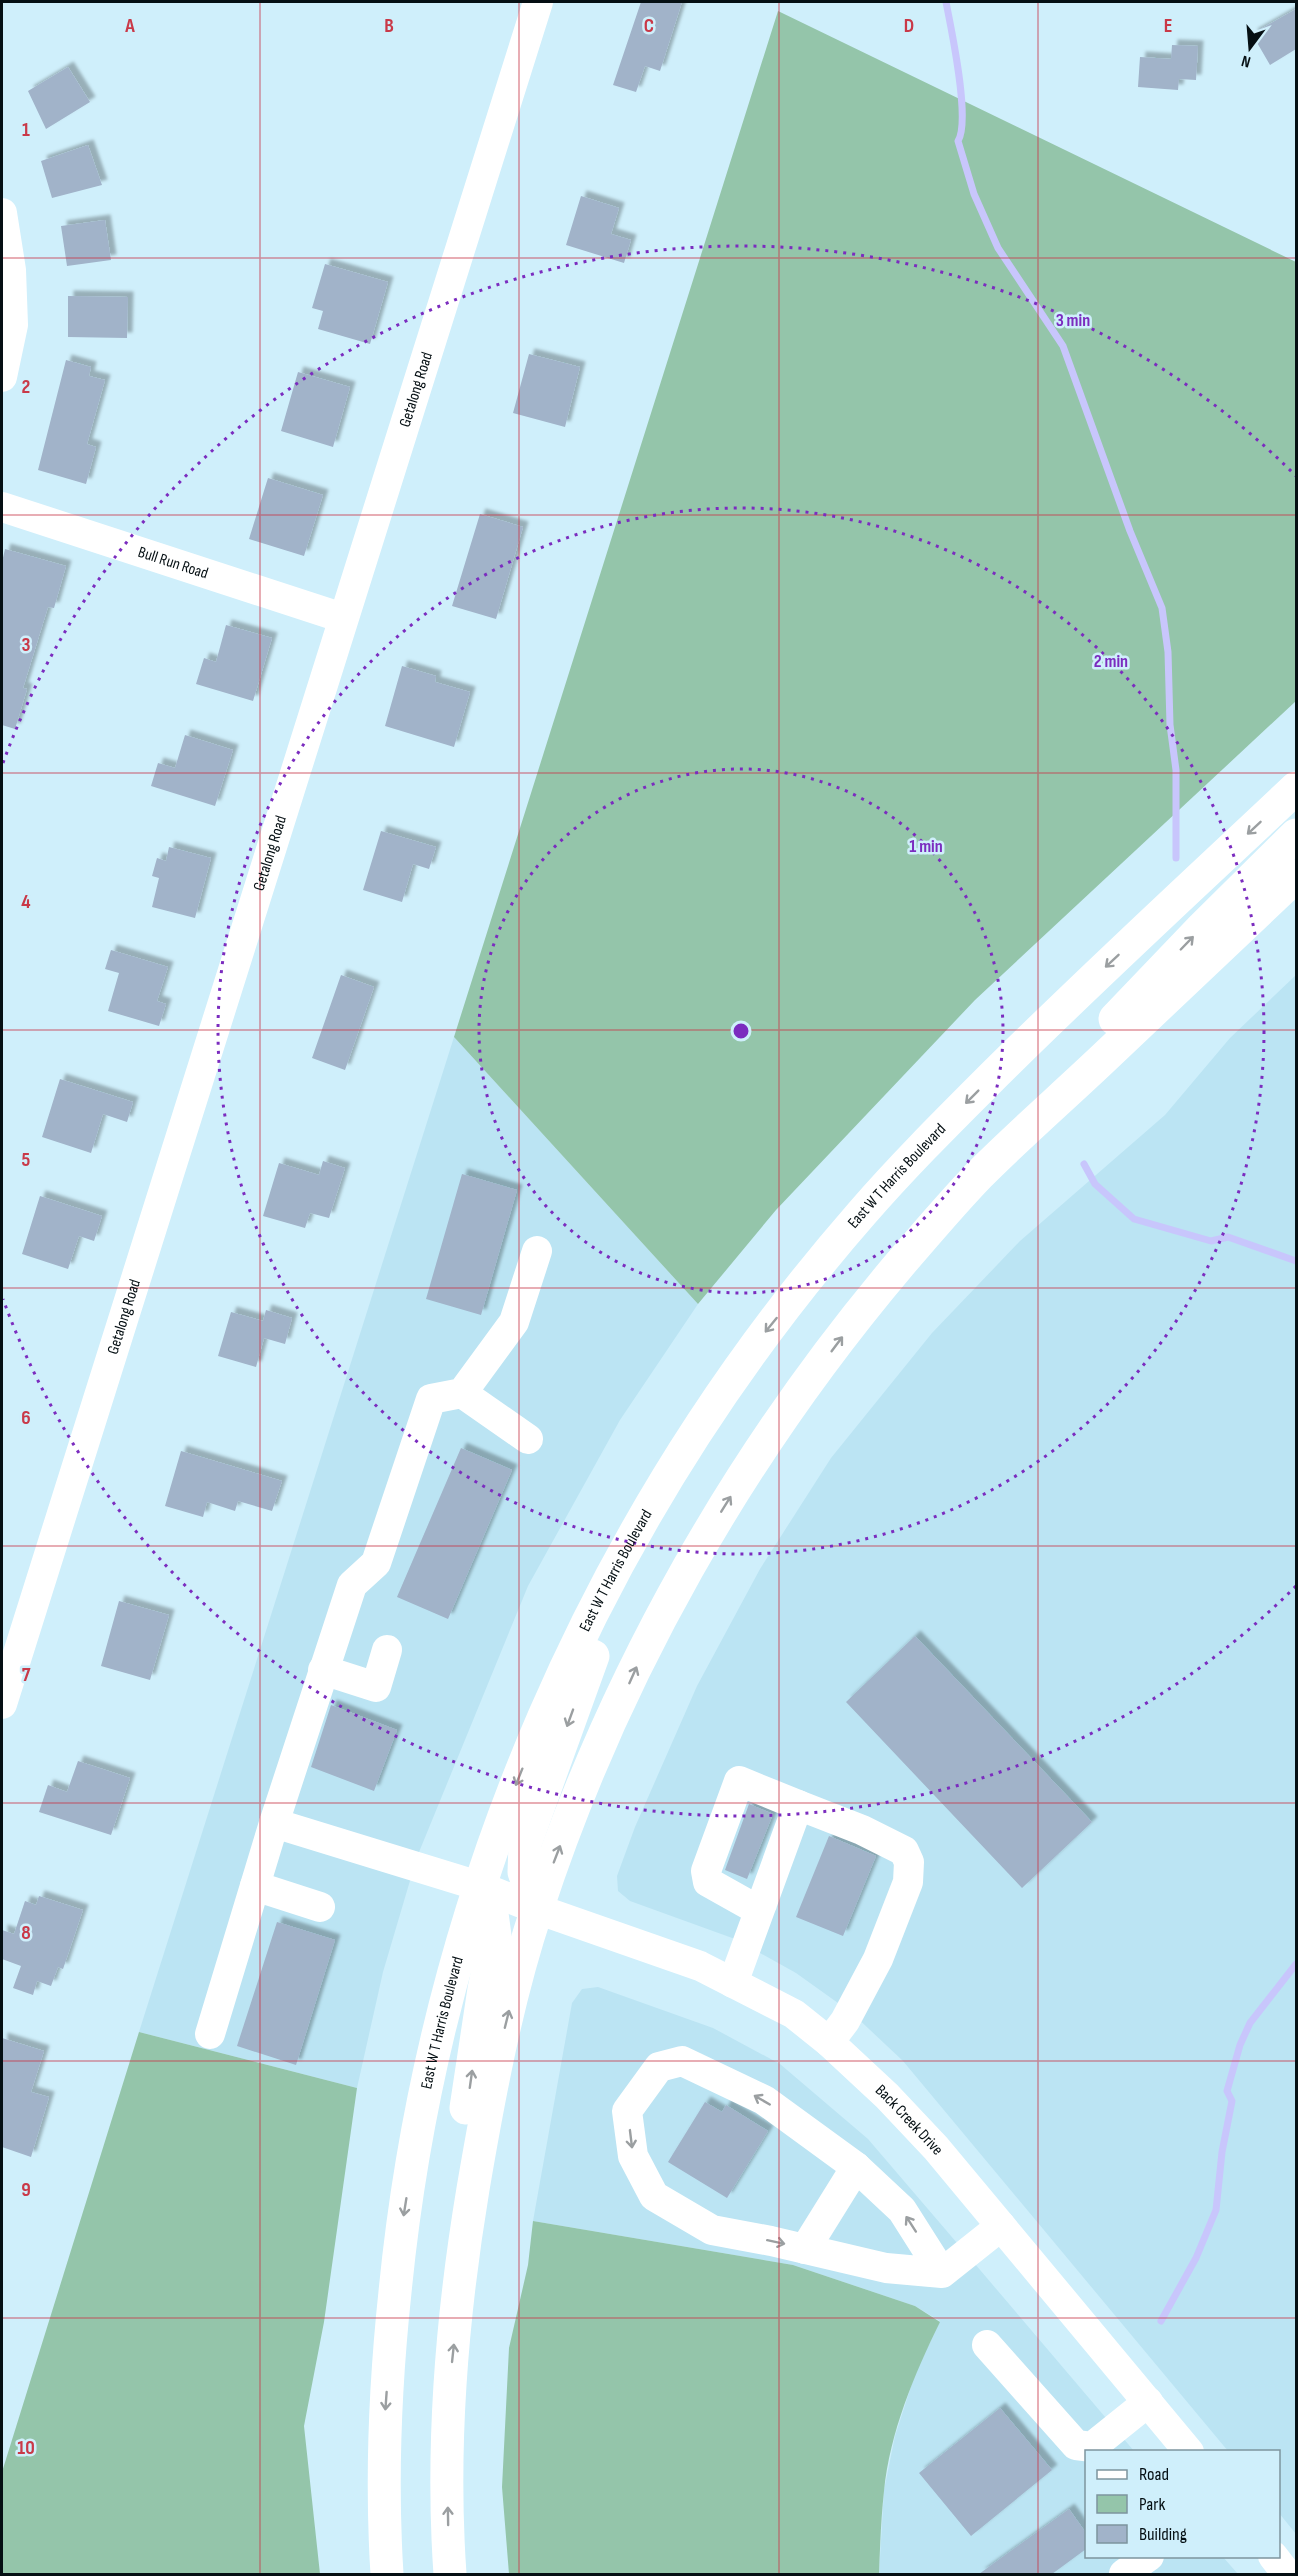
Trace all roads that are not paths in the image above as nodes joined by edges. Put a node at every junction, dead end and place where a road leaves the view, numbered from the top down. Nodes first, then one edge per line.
1 (538, 2) edge
2 (2, 213) edge
3 (6, 270) edge
4 (2, 377) edge
5 (2, 507) edge
6 (344, 618) junction
7 (1296, 788) edge
8 (1296, 835) edge
9 (1296, 876) edge
10 (1057, 1101) junction
11 (537, 1251) dead end
12 (462, 1393) junction
13 (528, 1439) dead end
14 (673, 1470) junction
15 (387, 1650) dead end
16 (323, 1670) junction
17 (2, 1704) edge
18 (798, 1805) junction
19 (274, 1823) junction
20 (255, 1886) junction
21 (479, 1886) junction
22 (762, 1904) junction
23 (320, 1907) dead end
24 (537, 1909) junction
25 (733, 1983) junction
26 (210, 2034) dead end
27 (829, 2042) junction
28 (856, 2167) junction
29 (1001, 2226) junction
30 (805, 2249) junction
31 (942, 2273) junction
32 (459, 2283) junction
33 (987, 2345) dead end
34 (1148, 2402) junction
35 (1189, 2450) edge
36 (1146, 2558) edge
37 (1275, 2558) edge
38 (387, 2574) edge
39 (450, 2574) edge
40 (1124, 2574) edge
41 (1287, 2574) edge

1 - 6 street, Getalong Road
2 - 3 street
3 - 4 street
5 - 6 street, Bull Run Road
6 - 17 street, Getalong Road
7 -> 14 main road, East W T Harris Boulevard
10 -> 8 main road
9 - 10 main road
24 -> 10 main road
11 - 12 street
12 - 13 street
12 - 16 street
14 -> 21 main road, East W T Harris Boulevard
14 -> 24 main road
15 - 16 street
16 - 19 street
18 - 22 street
18 - 22 street
18 - 27 street
19 - 20 street
19 - 21 street, Back Creek Drive
20 - 23 street
20 - 26 street
21 - 24 street, Back Creek Drive
32 -> 21 main road
21 -> 38 main road, East W T Harris Boulevard
22 - 25 street
24 - 25 street, Back Creek Drive
32 -> 24 main road
25 - 27 street, Back Creek Drive
27 - 29 street, Back Creek Drive
28 - 30 street
28 -> 30 street
31 -> 28 street
29 - 31 street
29 - 34 street, Back Creek Drive
30 - 31 street
39 -> 32 main road
33 - 34 street
34 - 35 street, Back Creek Drive
36 - 40 street
37 - 41 street

